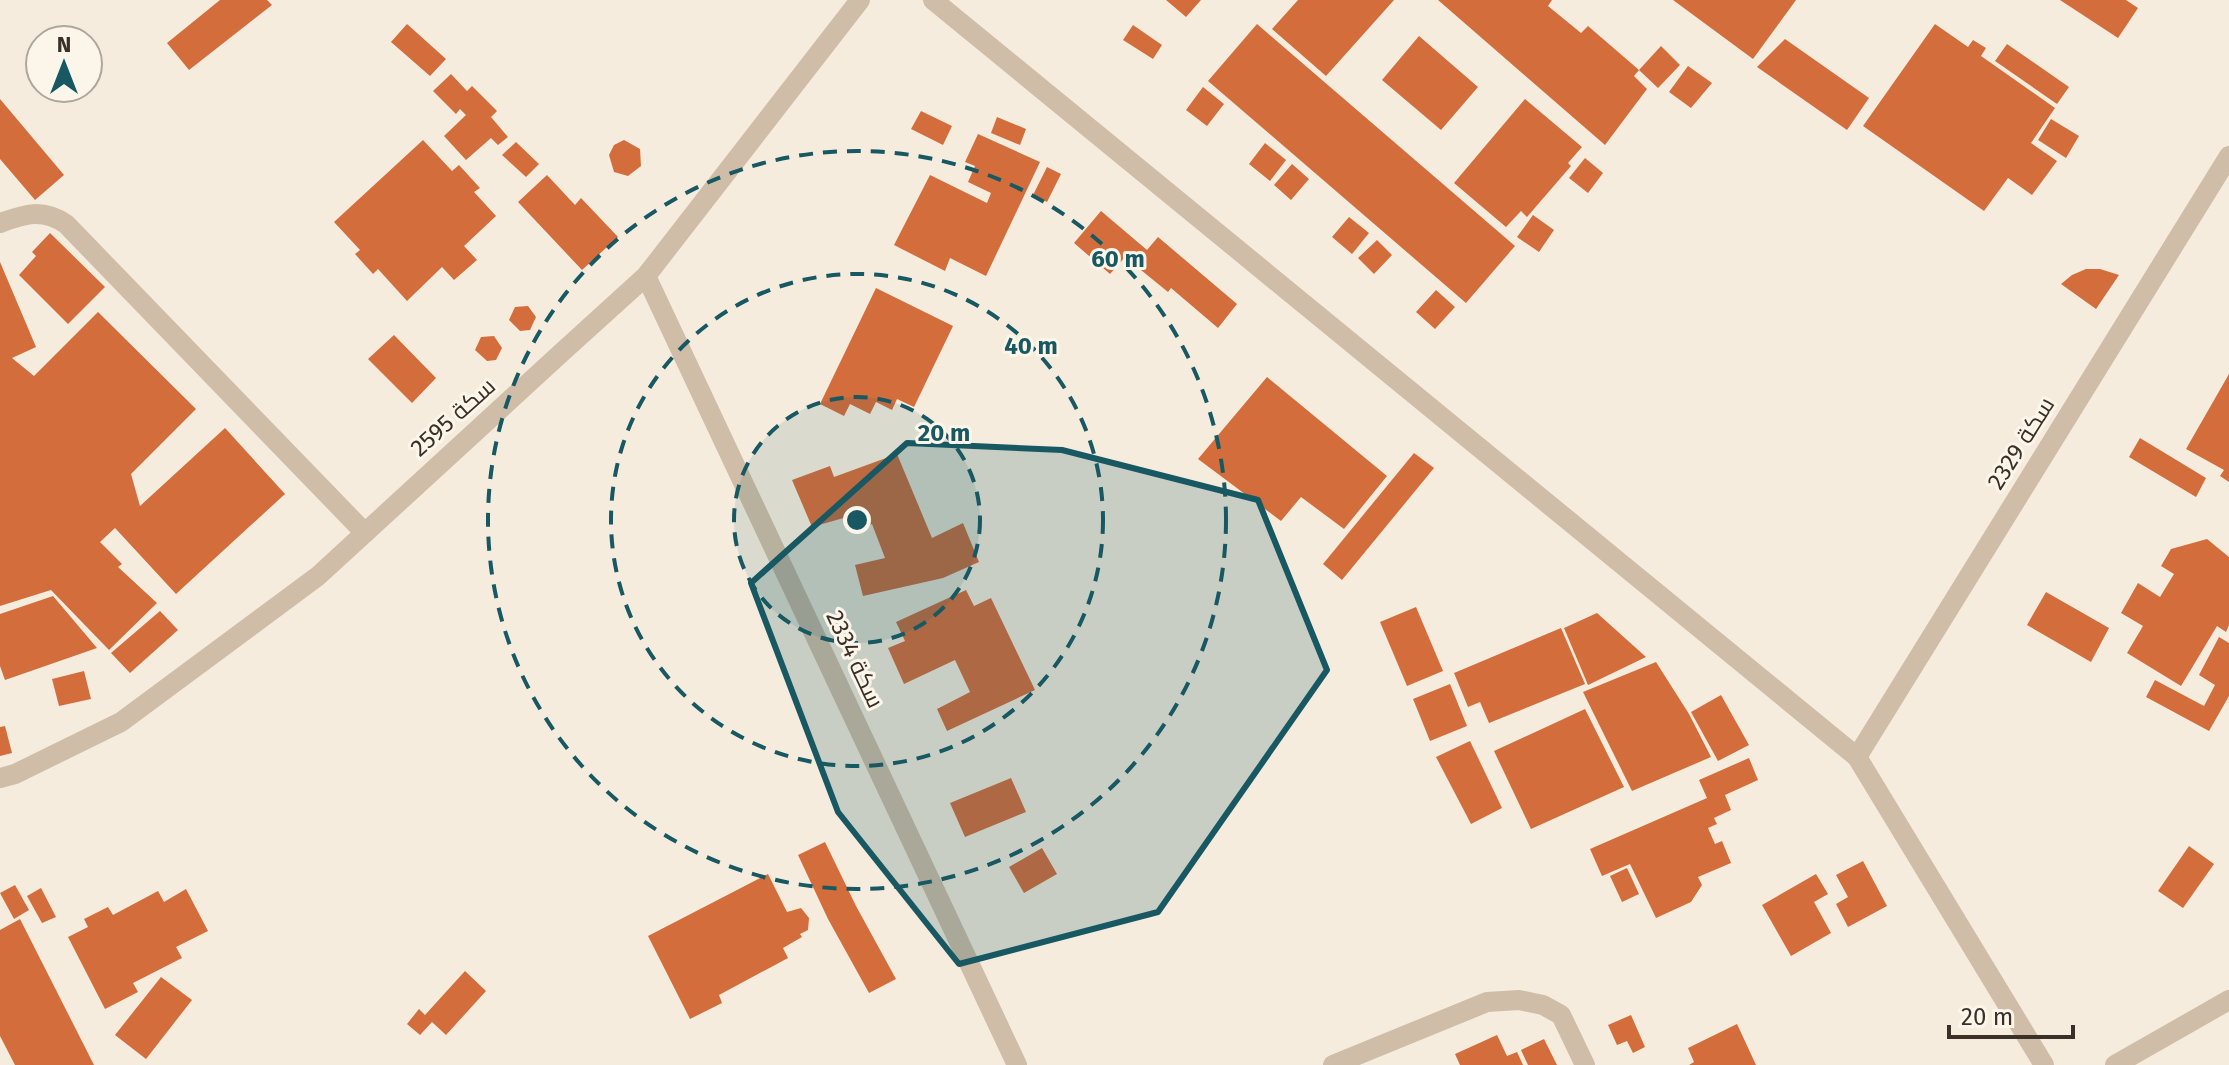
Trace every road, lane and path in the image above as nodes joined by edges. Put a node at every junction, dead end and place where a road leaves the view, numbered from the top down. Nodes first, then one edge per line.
1 (860, 0) edge
2 (933, 0) edge
3 (2229, 156) edge
4 (0, 223) edge
5 (646, 276) junction
6 (365, 533) junction
7 (1857, 757) junction
8 (0, 778) edge
9 (2229, 1000) edge
10 (1017, 1065) edge
11 (1333, 1065) edge
12 (1585, 1065) edge
13 (2044, 1065) edge
14 (2115, 1065) edge

1 - 5 street, سكة 2595
2 - 7 street
3 - 7 street, سكة 2329
4 - 6 street
5 - 6 street, سكة 2595
5 - 10 street, سكة 2334
6 - 8 street, سكة 2595
7 - 13 street
9 - 14 street
11 - 12 street

